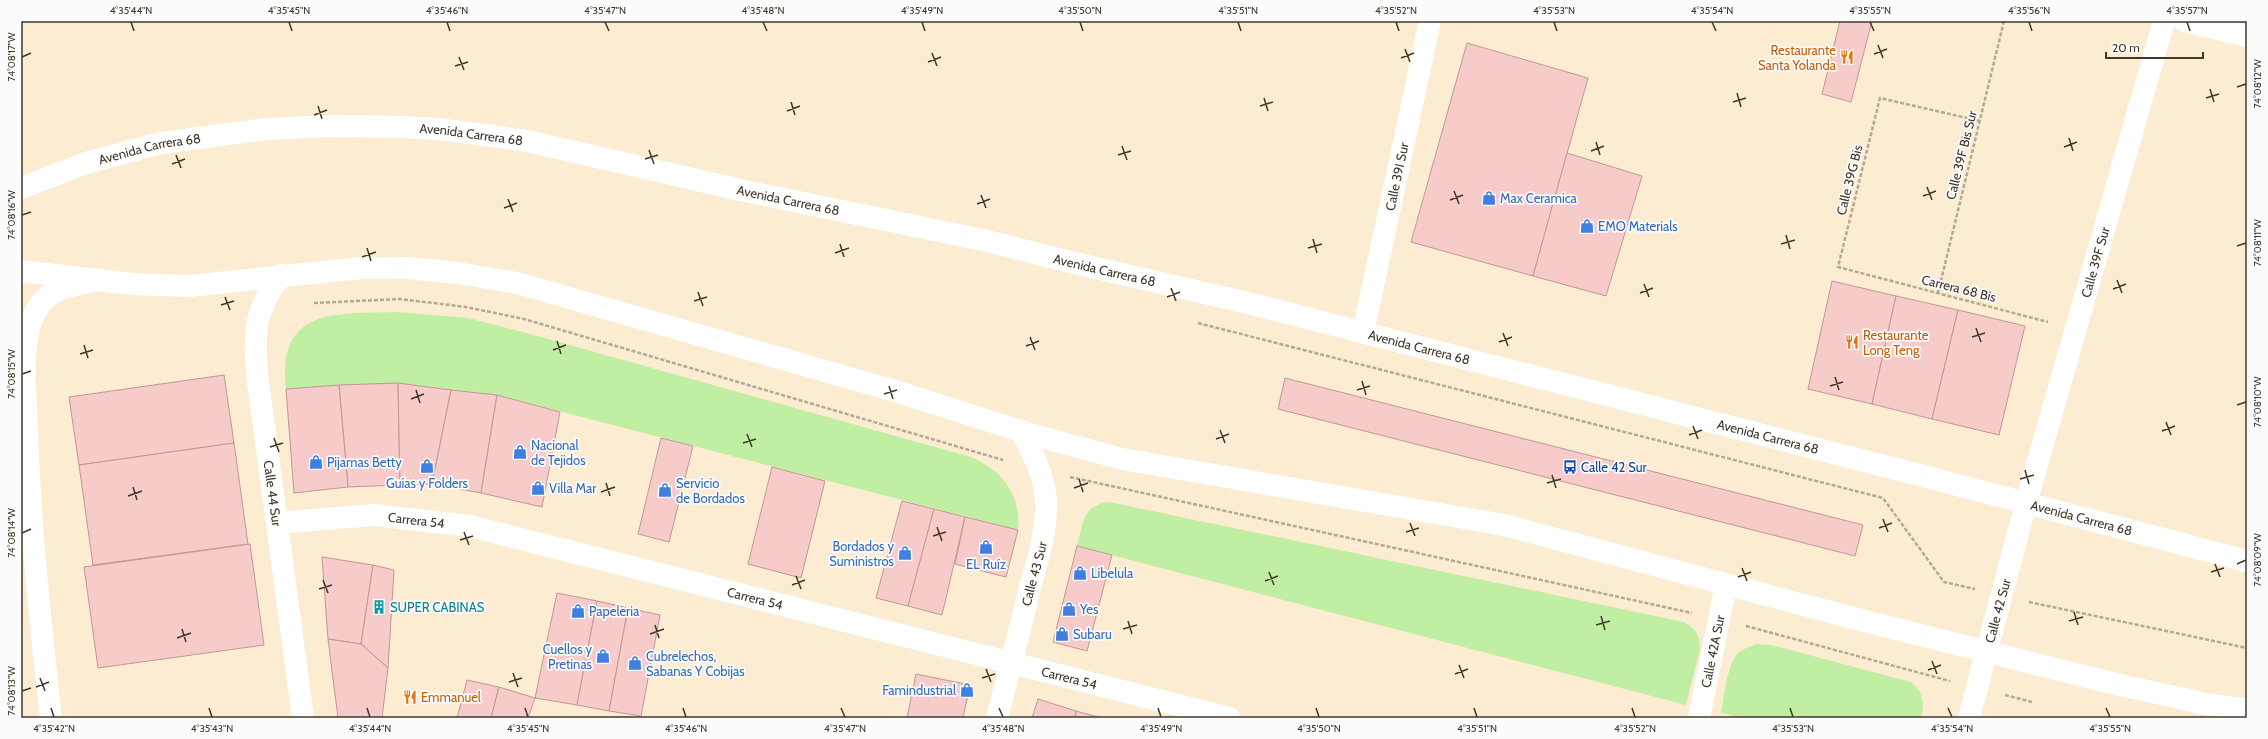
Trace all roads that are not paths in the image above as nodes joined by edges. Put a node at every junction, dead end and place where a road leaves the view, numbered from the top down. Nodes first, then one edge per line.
1 (1430, 21) edge
2 (2164, 21) edge
3 (2184, 21) edge
4 (2247, 36) edge
5 (21, 188) edge
6 (21, 271) edge
7 (282, 275) junction
8 (99, 280) junction
9 (1362, 333) junction
10 (1021, 431) junction
11 (2026, 503) junction
12 (277, 523) junction
13 (2247, 561) edge
14 (1726, 585) junction
15 (1986, 652) junction
16 (1011, 663) junction
17 (2247, 710) edge
18 (51, 718) edge
19 (303, 718) edge
20 (997, 718) edge
21 (1228, 718) edge
22 (1699, 718) edge
23 (1969, 718) edge

1 - 9 main road, Calle 39I Sur
2 - 11 main road, Calle 39F Sur
3 - 4 main road
5 - 9 main road, Avenida Carrera 68
6 - 8 main road
7 - 8 main road
7 - 10 main road
7 - 12 main road, Calle 44 Sur
8 - 18 main road
9 - 11 main road, Avenida Carrera 68
10 - 14 main road
10 - 16 main road, Calle 43 Sur
11 - 13 main road, Avenida Carrera 68
11 - 15 main road, Calle 42 Sur
12 - 16 main road, Carrera 54
12 - 19 main road, Calle 44 Sur
14 - 15 main road
14 - 22 main road, Calle 42A Sur
15 - 17 main road
15 - 23 main road, Calle 42 Sur
16 - 20 main road, Calle 43 Sur
16 - 21 main road, Carrera 54

